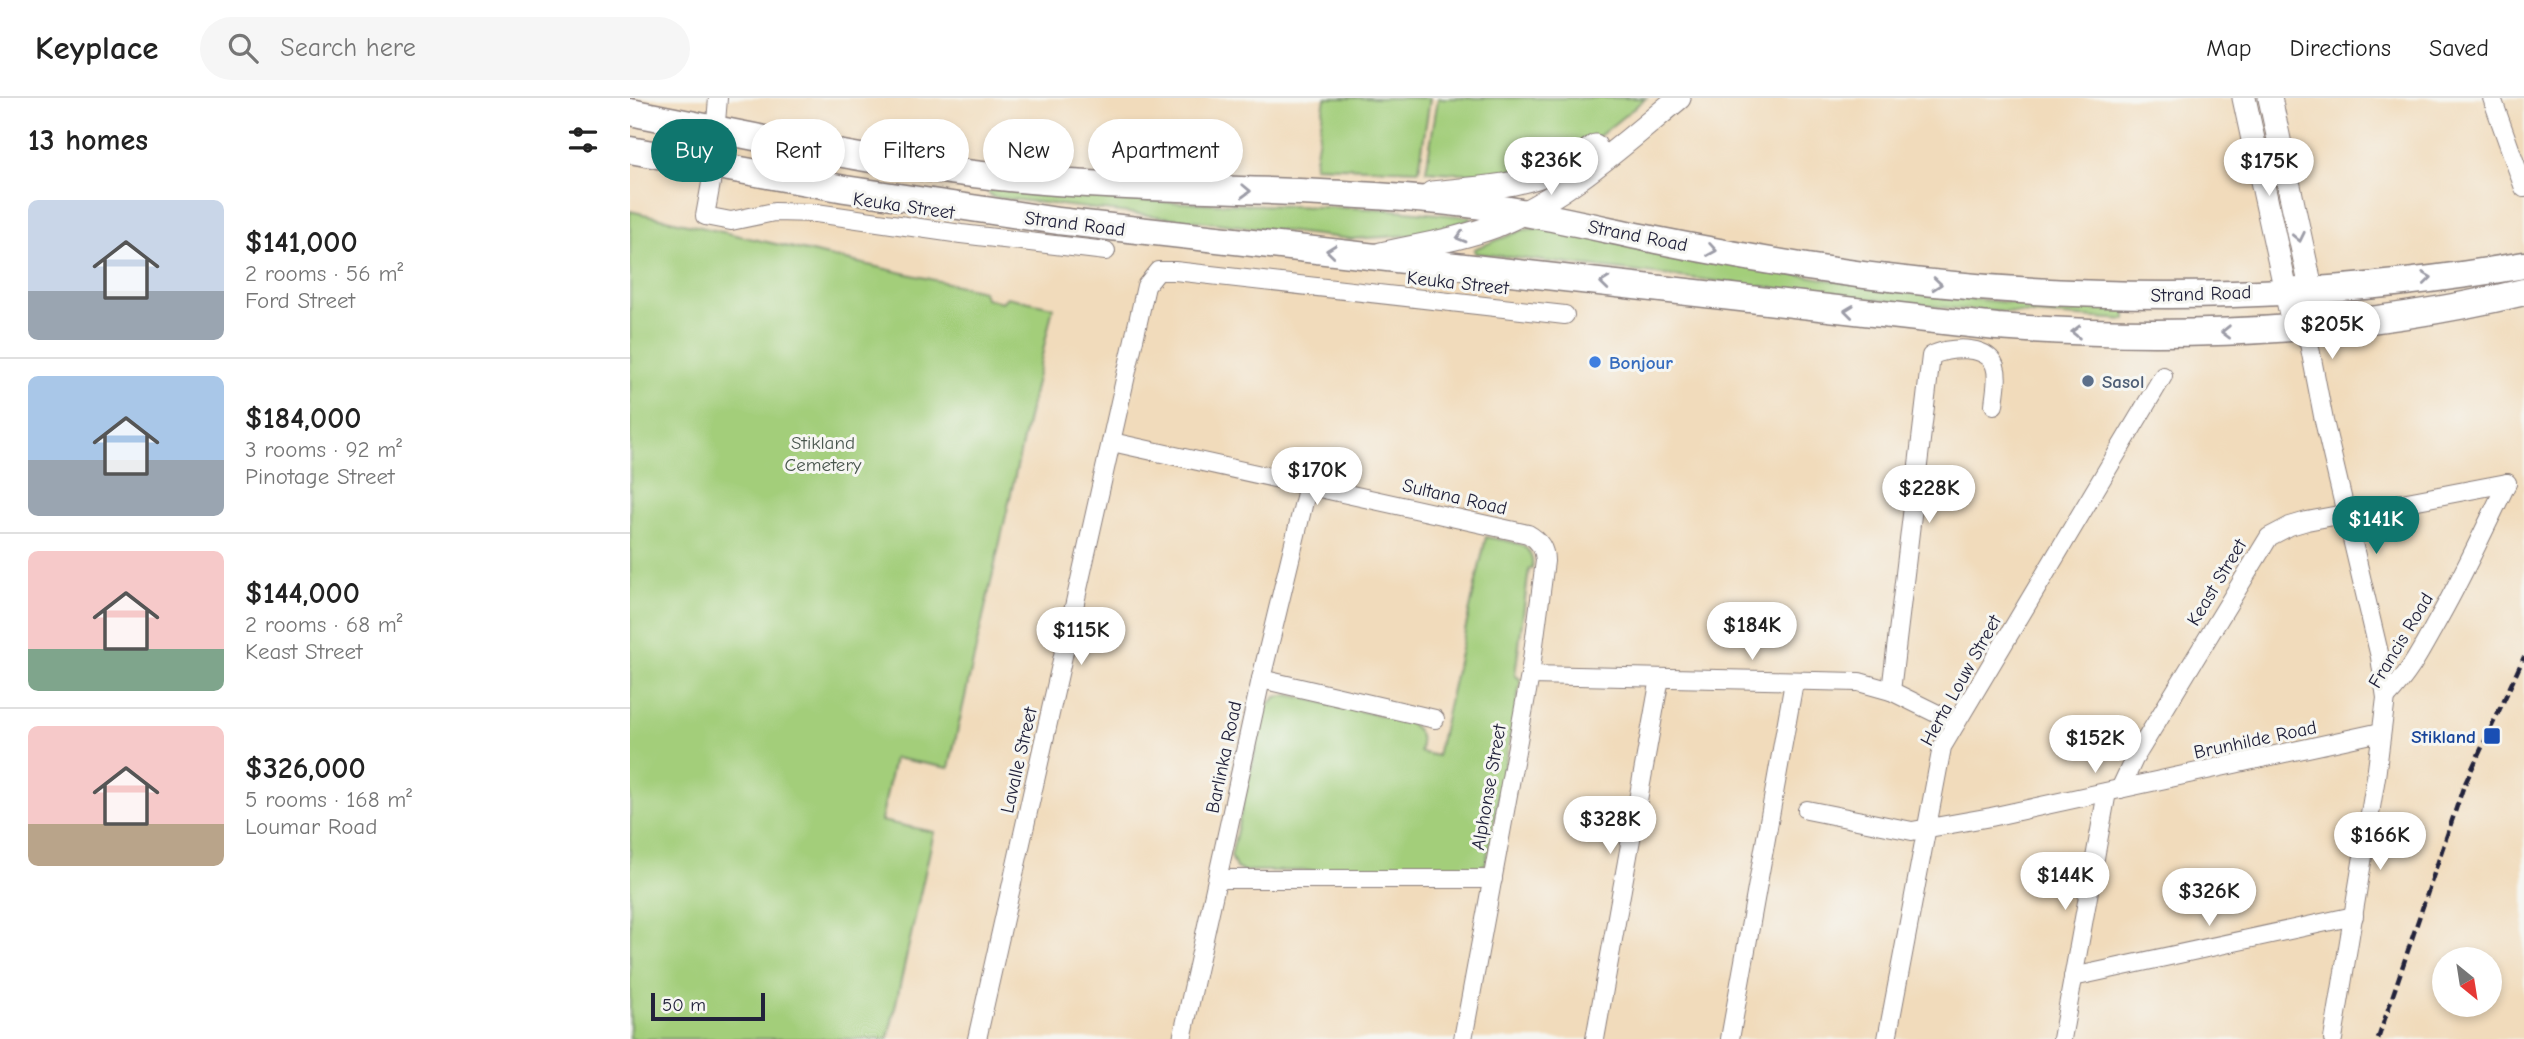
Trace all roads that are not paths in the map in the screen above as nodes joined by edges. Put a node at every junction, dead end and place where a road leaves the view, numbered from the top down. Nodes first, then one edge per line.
1 (718, 98) edge
2 (1656, 98) edge
3 (1679, 98) edge
4 (2244, 98) edge
5 (2270, 98) edge
6 (2492, 98) edge
7 (630, 112) edge
8 (663, 119) edge
9 (716, 119) edge
10 (737, 134) edge
11 (630, 150) edge
12 (651, 154) edge
13 (737, 170) edge
14 (710, 182) edge
15 (2524, 188) edge
16 (1405, 197) junction
17 (1525, 212) junction
18 (1107, 251) dead end
19 (1374, 256) junction
20 (2524, 265) edge
21 (1146, 286) joint
22 (2298, 290) junction
23 (2524, 292) edge
24 (1565, 315) dead end
25 (2307, 332) junction
26 (2163, 376) dead end
27 (1994, 405) dead end
28 (1112, 442) junction
29 (2507, 483) joint
30 (1308, 485) junction
31 (2346, 513) junction
32 (1539, 542) joint
33 (1530, 676) junction
34 (1660, 678) junction
35 (1261, 679) junction
36 (1794, 682) junction
37 (1891, 691) junction
38 (2386, 698) junction
39 (1434, 719) dead end
40 (1956, 723) junction
41 (2381, 733) junction
42 (2113, 791) junction
43 (1807, 810) dead end
44 (1926, 829) junction
45 (1219, 879) junction
46 (1493, 879) junction
47 (2354, 916) junction
48 (2073, 977) junction
49 (977, 1039) edge
50 (1182, 1039) edge
51 (1463, 1039) edge
52 (1595, 1039) edge
53 (1730, 1039) edge
54 (1887, 1039) edge
55 (2062, 1039) edge
56 (2333, 1039) edge

1 - 9 street
2 - 16 street
3 - 17 street
4 - 22 street
5 -> 22 street
6 - 15 street
7 - 8 main road, Strand Road
10 -> 16 main road, Strand Road
11 - 12 main road, Strand Road
19 -> 13 main road, Strand Road
14 - 18 street, Keuka Street
16 - 17 main road, Strand Road
17 -> 19 street
17 -> 22 main road, Strand Road
25 -> 19 main road, Strand Road
22 -> 20 main road, Strand Road
21 - 24 street, Keuka Street
21 - 28 street, Lavalle Street
22 - 25 street
23 - 25 main road, Strand Road
25 - 31 street
26 - 40 street, Herta Louw Street
27 - 37 street
28 - 30 street, Sultana Road
28 - 49 street, Lavalle Street
29 - 31 street, Keast Street
29 - 38 street, Francis Road
30 - 32 street, Sultana Road
30 - 35 street, Barlinka Road
31 - 38 street
31 - 42 street, Keast Street
32 - 33 street, Alphonse Street
33 - 34 street
33 - 46 street, Alphonse Street
34 - 36 street
34 - 52 street
35 - 39 street
35 - 45 street, Barlinka Road
36 - 37 street
36 - 53 street
37 - 40 street
38 - 41 street, Francis Road
40 - 44 street, Herta Louw Street
41 - 42 street, Brunhilde Road
41 - 47 street, Francis Road
42 - 44 street, Brunhilde Road
42 - 48 street, Keast Street
43 - 44 street, Brunhilde Road
44 - 54 street, Herta Louw Street
45 - 46 street
45 - 50 street, Barlinka Road
46 - 51 street, Alphonse Street
47 - 48 street
47 - 56 street, Francis Road
48 - 55 street, Keast Street

